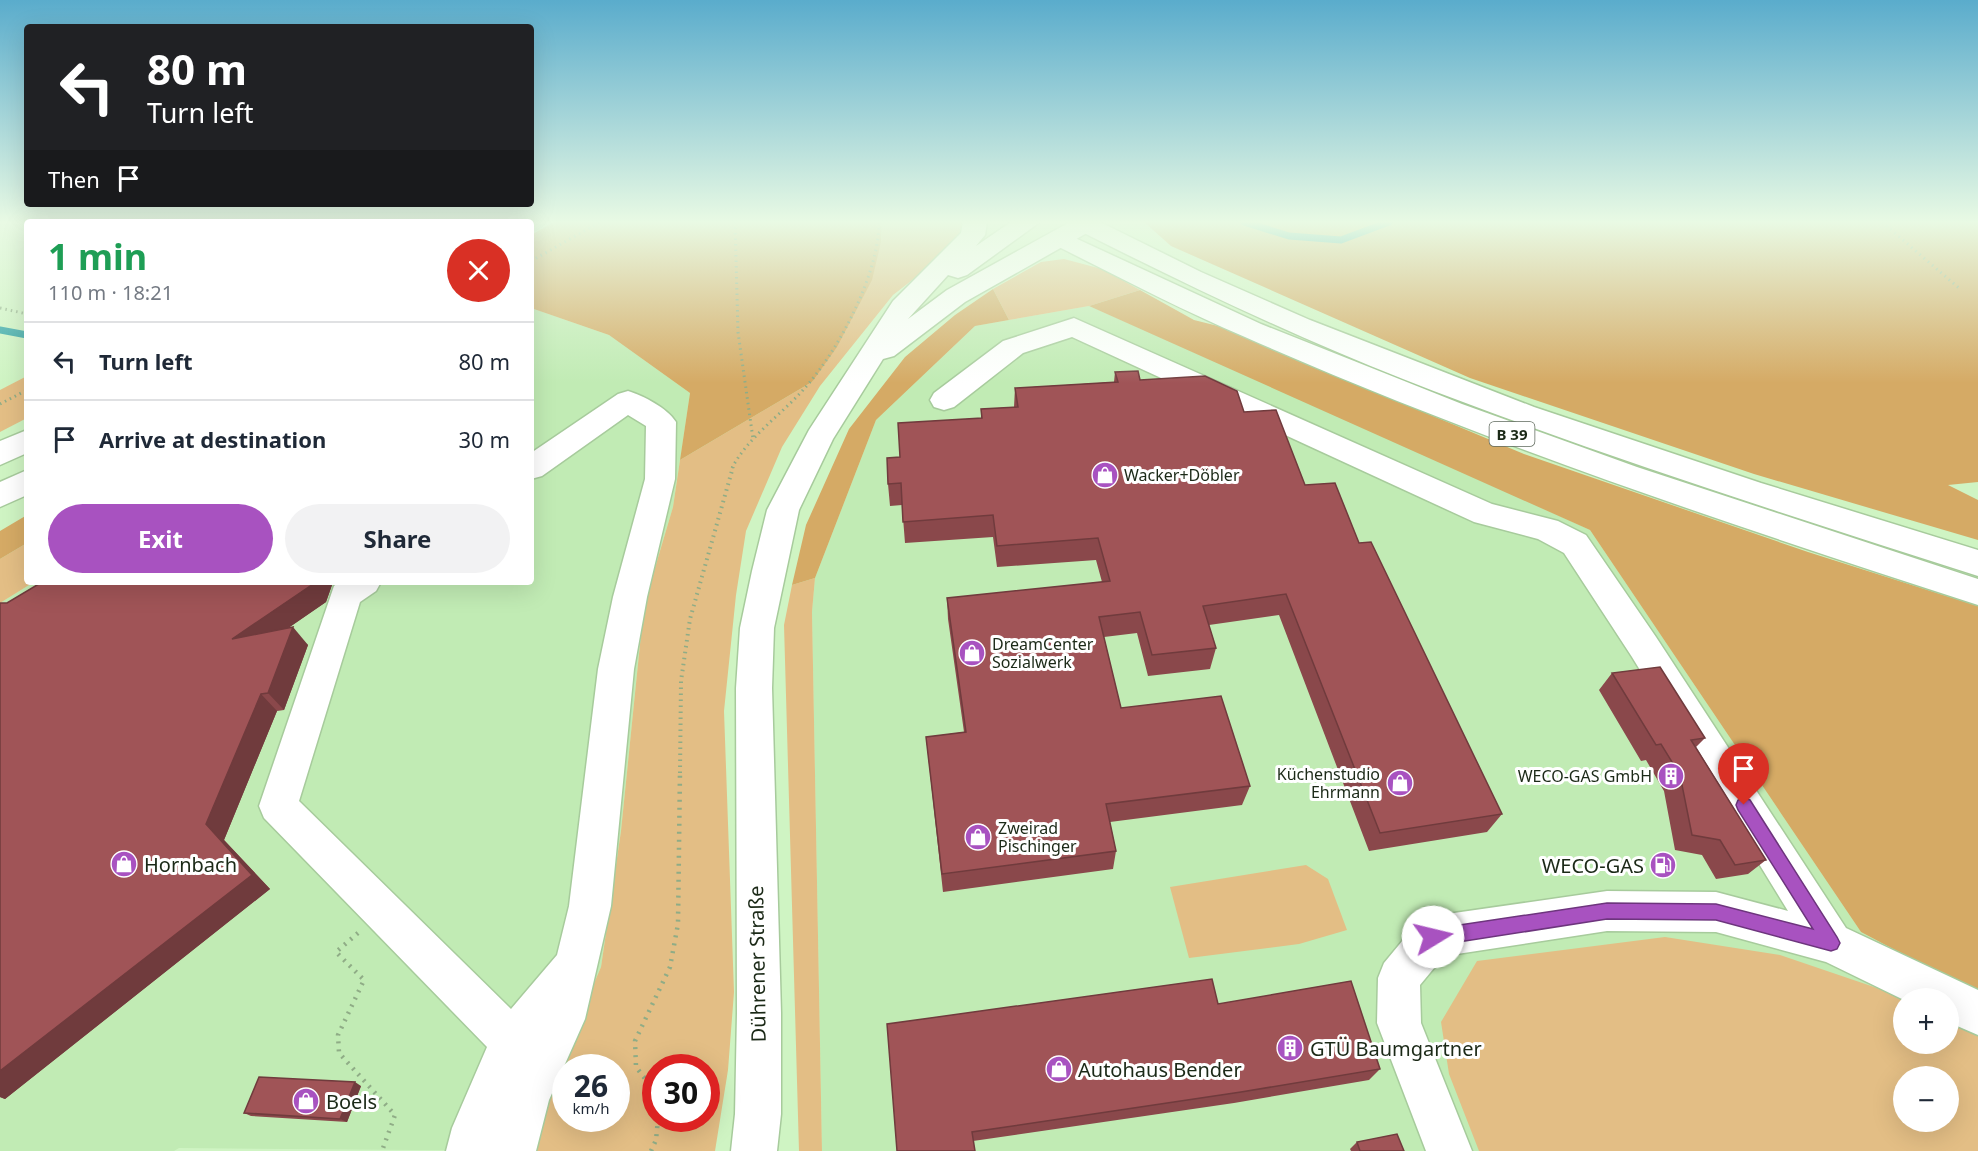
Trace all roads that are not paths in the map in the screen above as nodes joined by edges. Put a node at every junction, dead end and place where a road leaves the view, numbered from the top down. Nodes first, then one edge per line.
1 (933, 276) edge
2 (951, 276) edge
3 (992, 276) edge
4 (1150, 276) edge
5 (1188, 276) edge
6 (874, 352) junction
7 (944, 400) dead end
8 (24, 442) edge
9 (0, 454) edge
10 (534, 466) edge
11 (24, 483) edge
12 (0, 496) edge
13 (1978, 563) edge
14 (360, 585) edge
15 (1978, 592) edge
16 (1831, 943) junction
17 (577, 964) junction
18 (1978, 1013) edge
19 (512, 1041) junction
20 (470, 1151) edge
21 (513, 1151) edge
22 (754, 1151) edge
23 (1449, 1151) edge

1 - 6 main road
2 - 6 main road
3 - 6 main road
4 - 15 main road, B 39
5 - 13 main road, B 39
6 - 22 main road, Dührener Straße
7 - 16 main road
8 - 9 main road
10 - 17 main road
11 - 12 main road
14 - 19 main road
16 - 18 main road
16 - 23 main road
17 - 19 main road
17 - 21 main road
19 - 20 main road

